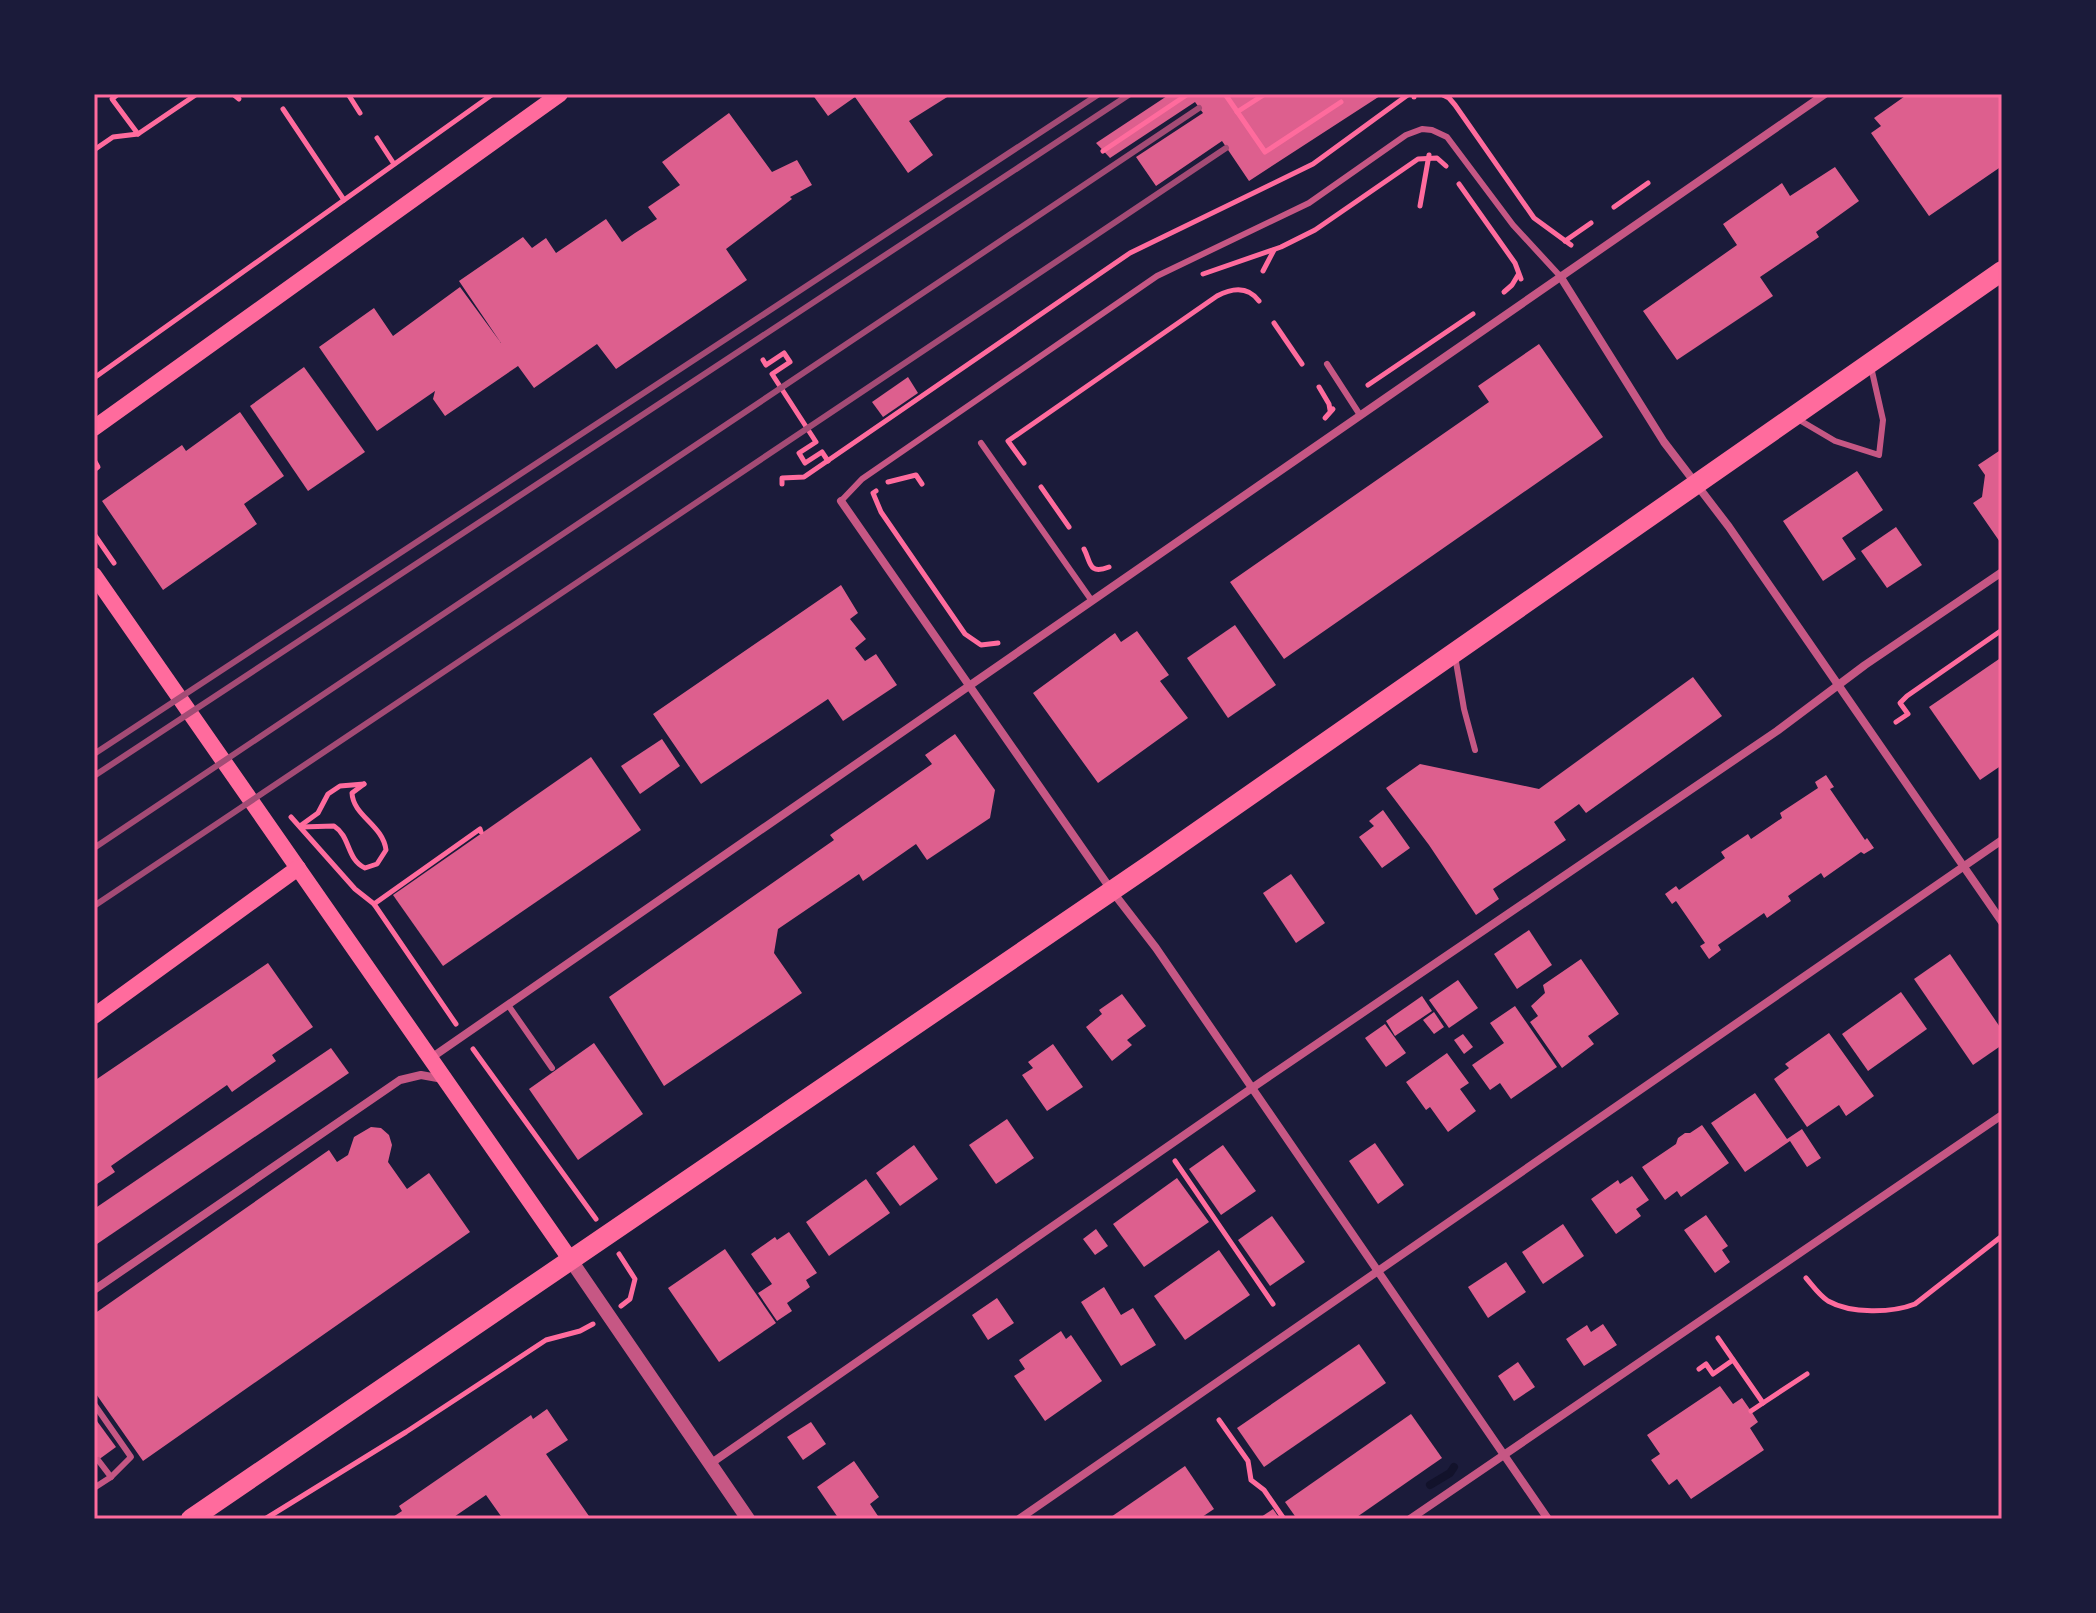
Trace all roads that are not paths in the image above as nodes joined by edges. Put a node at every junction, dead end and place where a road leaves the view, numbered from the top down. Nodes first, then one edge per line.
1 (560, 94) edge
2 (1825, 94) edge
3 (2002, 271) edge
4 (1560, 276) junction
5 (1327, 364) dead end
6 (1870, 364) junction
7 (1360, 415) junction
8 (1794, 417) junction
9 (94, 428) edge
10 (981, 443) dead end
11 (1696, 484) junction
12 (841, 501) joint
13 (2002, 572) edge
14 (94, 575) edge
15 (1092, 601) junction
16 (1454, 653) junction
17 (969, 686) junction
18 (1838, 686) junction
19 (1475, 750) dead end
20 (2002, 840) edge
21 (1963, 866) junction
22 (298, 868) junction
23 (1112, 891) junction
24 (2002, 922) edge
25 (508, 1005) junction
26 (94, 1016) edge
27 (431, 1058) junction
28 (552, 1068) dead end
29 (445, 1079) junction
30 (1252, 1088) junction
31 (2002, 1115) edge
32 (570, 1259) junction
33 (1378, 1269) junction
34 (94, 1290) edge
35 (94, 1404) edge
36 (1505, 1454) junction
37 (98, 1460) dead end
38 (710, 1464) junction
39 (111, 1477) junction
40 (94, 1488) edge
41 (191, 1519) edge
42 (748, 1519) edge
43 (1019, 1519) edge
44 (1410, 1519) edge
45 (1548, 1519) edge

1 - 9 main road
2 - 4 street
3 - 6 main road
4 - 7 street
4 - 11 street
4 - 12 lane
5 - 7 lane
6 - 8 main road
6 - 8 lane
7 - 15 street
8 - 11 main road
10 - 15 lane
11 - 16 main road
11 - 18 street
12 - 17 street
13 - 18 street
14 - 22 main road
15 - 17 street
16 - 19 lane
16 - 23 main road
17 - 23 street
17 - 25 street
18 - 21 street
18 - 30 street
20 - 21 street
21 - 24 street
21 - 33 street
22 - 26 main road
22 - 27 main road
23 - 30 street
23 - 32 main road
25 - 27 street
25 - 28 lane
27 - 29 main road
29 - 32 main road
29 - 34 street
30 - 33 street
30 - 38 street
31 - 36 street
32 - 38 street
32 - 41 main road
33 - 36 street
33 - 43 street
35 - 39 lane
36 - 44 street
36 - 45 street
37 - 39 lane
38 - 42 street
39 - 40 lane

